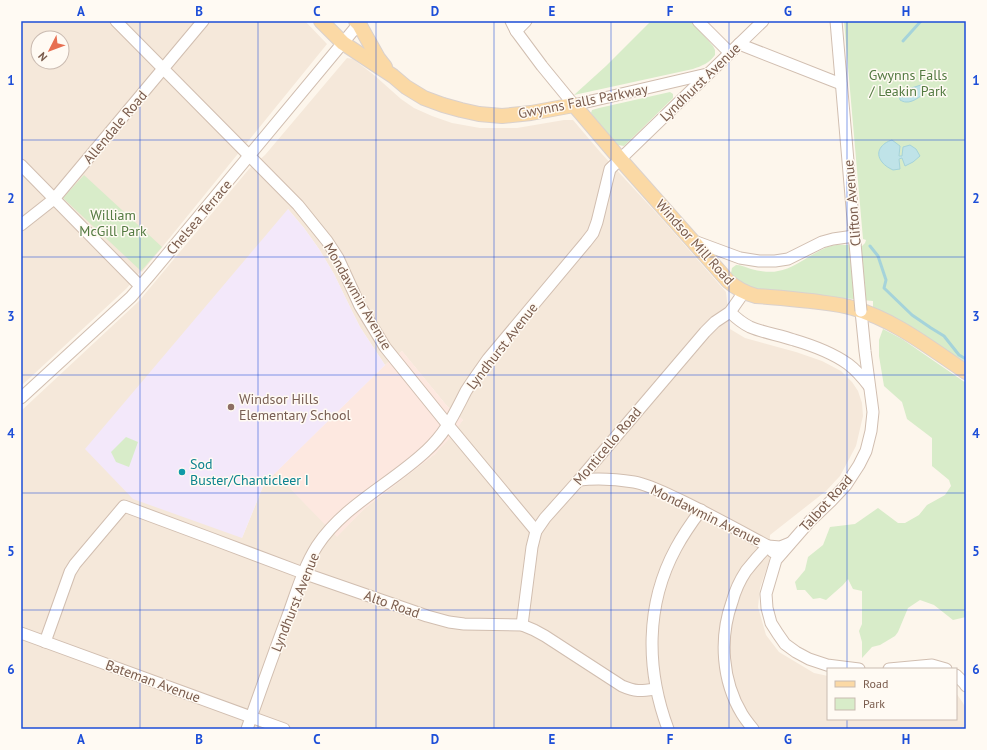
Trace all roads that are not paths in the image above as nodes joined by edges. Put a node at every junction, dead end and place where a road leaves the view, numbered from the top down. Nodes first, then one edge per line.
1 (116, 21) edge
2 (203, 21) edge
3 (321, 21) edge
4 (510, 21) edge
5 (526, 21) edge
6 (698, 21) edge
7 (762, 21) edge
8 (836, 21) edge
9 (359, 22) edge
10 (516, 31) junction
11 (343, 43) junction
12 (739, 44) junction
13 (730, 53) junction
14 (164, 69) junction
15 (708, 74) junction
16 (393, 76) junction
17 (841, 84) junction
18 (574, 105) junction
19 (249, 156) junction
20 (620, 159) junction
21 (21, 165) edge
22 (54, 199) junction
23 (21, 225) edge
24 (855, 239) junction
25 (694, 241) junction
26 (140, 286) junction
27 (744, 292) junction
28 (730, 312) junction
29 (966, 372) edge
30 (870, 386) junction
31 (21, 398) edge
32 (448, 425) junction
33 (579, 480) junction
34 (701, 510) junction
35 (536, 531) junction
36 (790, 543) junction
37 (768, 546) junction
38 (776, 560) junction
39 (303, 573) junction
40 (522, 625) junction
41 (21, 634) edge
42 (45, 642) junction
43 (851, 668) edge
44 (900, 668) edge
45 (942, 668) edge
46 (957, 676) edge
47 (966, 686) edge
48 (656, 689) junction
49 (251, 717) junction
50 (247, 729) edge
51 (284, 729) edge
52 (668, 729) edge
53 (753, 729) edge

1 - 14 street, Mondawmin Avenue
2 - 14 street, Allendale Road
3 - 11 main road, Gwynns Falls Parkway
4 - 10 street, Windsor Mill Road
5 - 10 street
6 - 13 street
7 - 12 street, Lyndhurst Avenue
8 - 17 street, Clifton Avenue
9 - 11 street, Chelsea Terrace
9 - 16 main road, Gwynns Falls Parkway
10 - 18 street, Windsor Mill Road
11 - 16 main road, Gwynns Falls Parkway
11 - 19 street, Chelsea Terrace
12 - 13 street, Lyndhurst Avenue
12 - 17 street
13 - 15 street, Lyndhurst Avenue
14 - 19 street, Mondawmin Avenue
14 - 22 street, Allendale Road
15 - 18 street, Gwynns Falls Parkway
15 - 20 street, Lyndhurst Avenue
16 - 18 main road, Gwynns Falls Parkway
17 - 24 street, Clifton Avenue
18 - 20 main road, Windsor Mill Road
19 - 26 street, Chelsea Terrace
19 - 32 street, Mondawmin Avenue
20 - 25 main road, Windsor Mill Road
20 - 32 street, Lyndhurst Avenue
21 - 22 street
22 - 23 street, Allendale Road
22 - 26 street
24 - 25 street
24 - 30 street, Clifton Avenue, bridge
25 - 27 main road, Windsor Mill Road
26 - 31 street, Chelsea Terrace
27 - 28 street, Monticello Road
27 - 29 main road, Windsor Mill Road
28 - 30 street
28 - 33 street, Monticello Road
30 - 36 street, Talbot Road
32 - 35 street, Mondawmin Avenue
32 - 39 street, Lyndhurst Avenue
33 - 34 street, Mondawmin Avenue
33 - 35 street, Monticello Road
34 - 37 street, Mondawmin Avenue
34 - 48 street
35 - 40 street, Monticello Road
36 - 37 street
36 - 38 street, Talbot Road
37 - 38 street, Mondawmin Avenue
37 - 53 street
38 - 43 street, Talbot Road
39 - 40 street, Alto Road
39 - 42 street, Alto Road
39 - 49 street, Lyndhurst Avenue
40 - 48 street, Alto Road
41 - 42 street, Bateman Avenue
42 - 49 street, Bateman Avenue
44 - 45 street
46 - 47 street
48 - 52 street
49 - 50 street, Lyndhurst Avenue
49 - 51 street, Bateman Avenue

